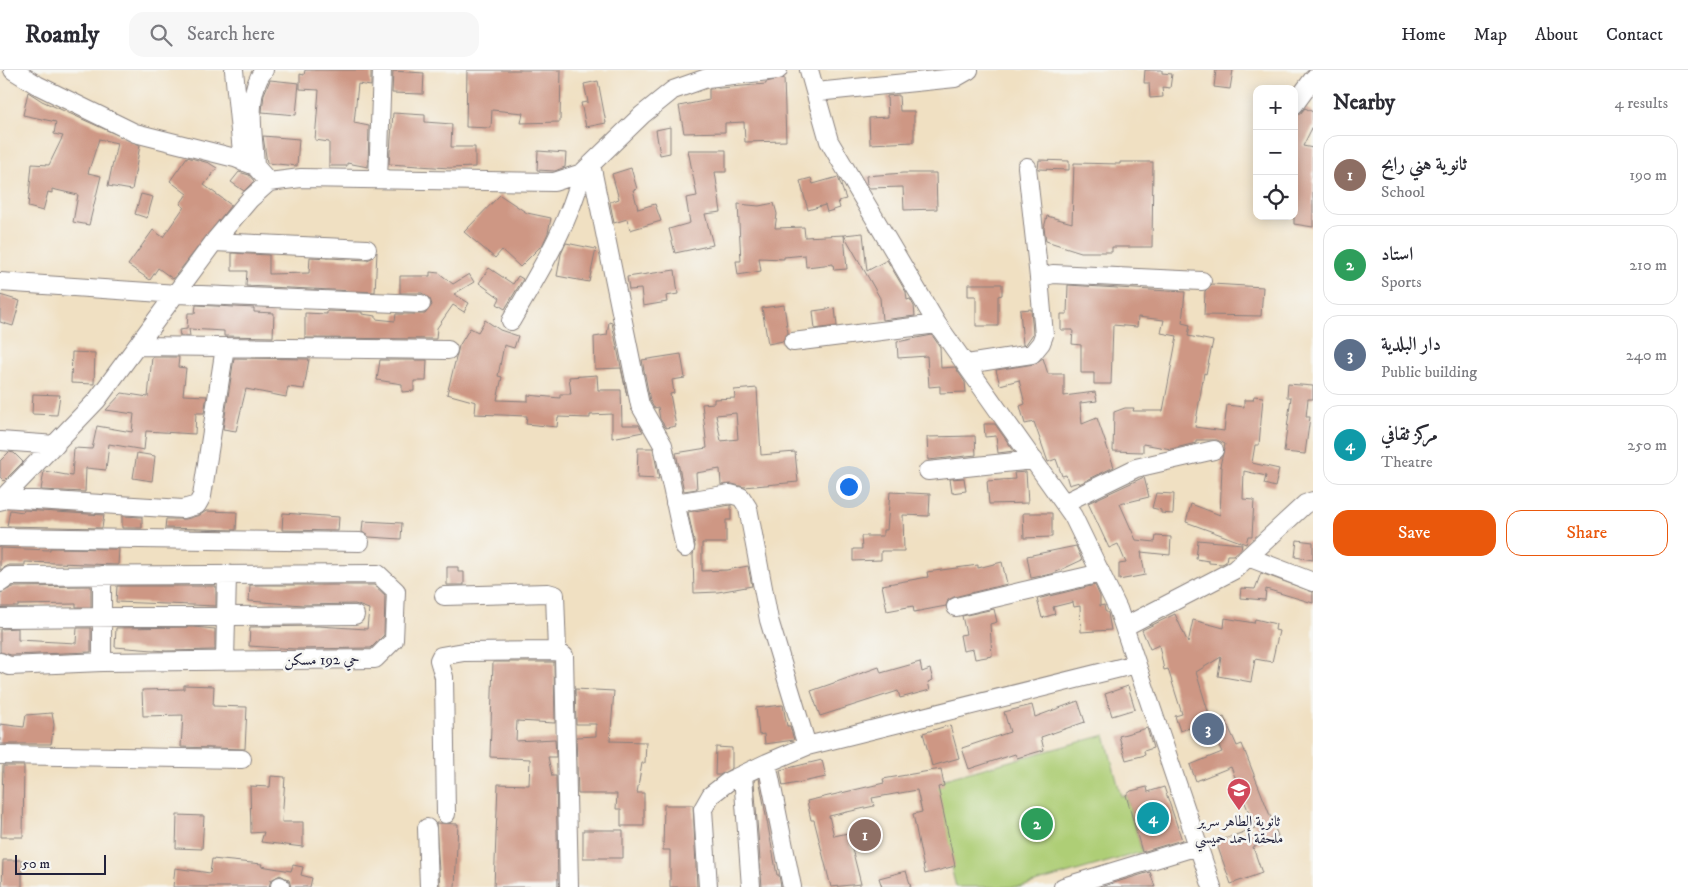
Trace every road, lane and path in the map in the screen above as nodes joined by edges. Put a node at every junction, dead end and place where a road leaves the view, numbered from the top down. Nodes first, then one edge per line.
1 (14, 70) edge
2 (234, 70) edge
3 (264, 70) edge
4 (382, 70) edge
5 (778, 70) edge
6 (809, 70) edge
7 (969, 70) edge
8 (706, 74) edge
9 (1313, 79) edge
10 (816, 92) junction
11 (1298, 100) edge
12 (249, 164) junction
13 (1027, 166) dead end
14 (587, 168) junction
15 (378, 179) junction
16 (269, 182) junction
17 (214, 242) junction
18 (367, 249) dead end
19 (1039, 278) junction
20 (1202, 280) dead end
21 (0, 282) edge
22 (176, 294) junction
23 (420, 304) dead end
24 (511, 321) dead end
25 (937, 324) junction
26 (793, 342) dead end
27 (138, 346) junction
28 (225, 347) junction
29 (448, 350) dead end
30 (967, 364) junction
31 (0, 442) edge
32 (56, 445) junction
33 (1214, 450) dead end
34 (1034, 460) junction
35 (928, 471) dead end
36 (2, 499) edge
37 (1313, 501) edge
38 (675, 503) junction
39 (1064, 503) junction
40 (0, 537) edge
41 (360, 542) dead end
42 (685, 548) dead end
43 (1248, 557) junction
44 (1101, 573) junction
45 (227, 574) junction
46 (102, 575) junction
47 (1313, 582) edge
48 (0, 583) edge
49 (444, 596) dead end
50 (956, 607) dead end
51 (355, 615) dead end
52 (102, 616) junction
53 (226, 616) junction
54 (0, 618) edge
55 (1124, 627) junction
56 (558, 651) junction
57 (225, 661) junction
58 (0, 662) edge
59 (102, 662) junction
60 (1136, 664) junction
61 (807, 746) junction
62 (0, 755) edge
63 (242, 759) dead end
64 (767, 763) junction
65 (743, 775) junction
66 (446, 814) dead end
67 (427, 828) dead end
68 (1198, 846) junction
69 (429, 887) edge
70 (569, 887) edge
71 (708, 887) edge
72 (751, 887) edge
73 (792, 887) edge
74 (1063, 887) edge
75 (1212, 887) edge

1 - 12 street
2 - 12 street
3 - 12 street
4 - 15 street
5 - 8 street
6 - 10 street
7 - 10 street
8 - 14 street
9 - 11 street
10 - 25 street
12 - 16 street
13 - 19 street
14 - 15 street
14 - 24 street
14 - 38 street
15 - 16 street
16 - 17 street
17 - 18 street
17 - 22 street
19 - 20 street
19 - 30 street
21 - 22 street
22 - 23 street
22 - 27 street
25 - 26 street
25 - 30 street
27 - 28 street
27 - 32 street
28 - 29 street
28 - 36 street
30 - 34 street
31 - 32 street
32 - 36 street
33 - 39 street
34 - 35 street
34 - 39 street
37 - 43 street
38 - 42 street
38 - 61 street
39 - 44 street
40 - 41 street
43 - 47 street
43 - 55 street
44 - 50 street
44 - 55 street
45 - 46 street, حي 192 مسكن
45 - 53 street
45 - 57 street, حي 192 مسكن
46 - 48 street, حي 192 مسكن
46 - 52 street
49 - 56 street
51 - 53 street
52 - 53 street
52 - 54 street
52 - 59 street
53 - 57 street
55 - 60 street
56 - 66 street
56 - 70 street
57 - 59 street, حي 192 مسكن
58 - 59 street, حي 192 مسكن
60 - 61 street
60 - 68 street
61 - 64 street
62 - 63 street
64 - 65 street
64 - 73 street
65 - 71 street
65 - 72 street
67 - 69 street
68 - 74 street
68 - 75 street

